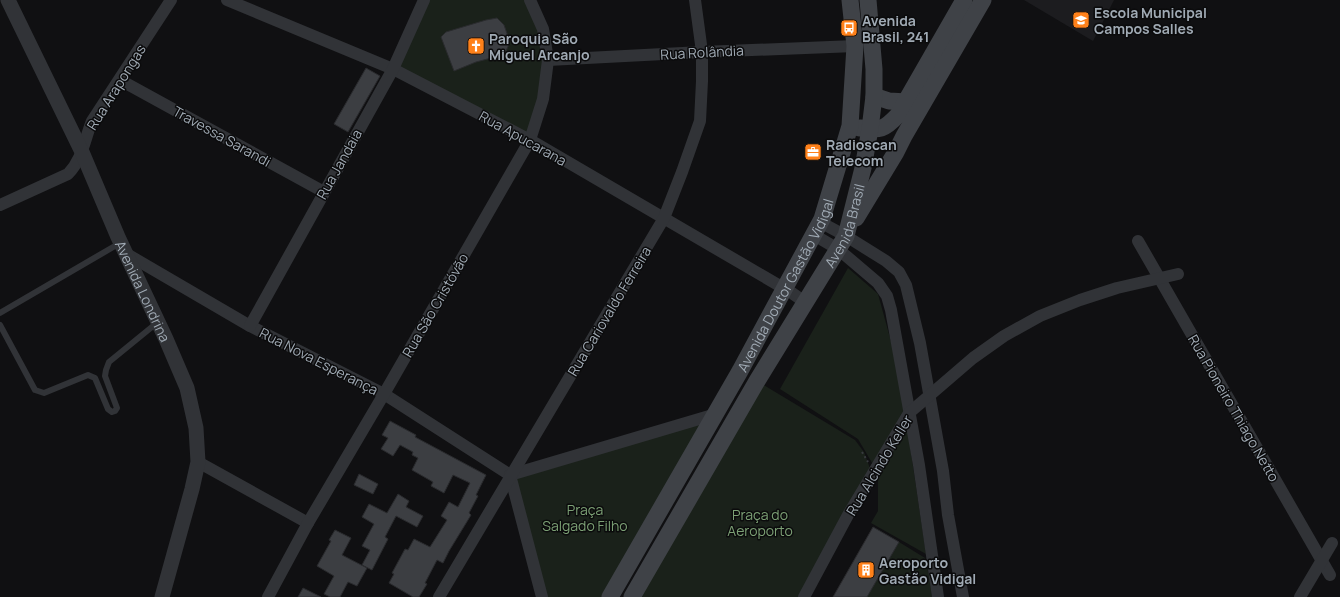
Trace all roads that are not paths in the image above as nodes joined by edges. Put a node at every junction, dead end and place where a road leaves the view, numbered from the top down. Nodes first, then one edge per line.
1 (8, 0) edge
2 (171, 0) edge
3 (227, 0) edge
4 (424, 0) edge
5 (530, 0) edge
6 (695, 0) edge
7 (850, 0) edge
8 (868, 0) edge
9 (964, 0) edge
10 (983, 0) edge
11 (855, 46) junction
12 (702, 52) junction
13 (548, 60) junction
14 (392, 69) junction
15 (120, 80) junction
16 (874, 96) junction
17 (907, 102) junction
18 (850, 126) junction
19 (888, 126) junction
20 (870, 129) junction
21 (904, 136) junction
22 (530, 140) junction
23 (82, 152) junction
24 (324, 192) junction
25 (0, 206) edge
26 (664, 218) junction
27 (817, 228) junction
28 (1138, 241) dead end
29 (842, 242) junction
30 (123, 248) junction
31 (1178, 274) dead end
32 (1160, 278) junction
33 (785, 289) junction
34 (806, 303) junction
35 (0, 313) edge
36 (158, 322) junction
37 (0, 325) edge
38 (250, 326) junction
39 (384, 394) junction
40 (930, 395) junction
41 (909, 413) junction
42 (716, 414) junction
43 (198, 462) junction
44 (510, 475) junction
45 (308, 523) junction
46 (1332, 543) dead end
47 (1321, 561) junction
48 (1330, 576) dead end
49 (614, 596) edge
50 (162, 597) edge
51 (268, 597) edge
52 (439, 597) edge
53 (542, 597) edge
54 (632, 597) edge
55 (804, 597) edge
56 (938, 597) edge
57 (963, 597) edge
58 (1300, 597) edge

1 - 23 street, Avenida Londrina
2 - 15 street, Rua Arapongas
3 - 14 street, Rua Apucarana
4 - 14 street, Rua Jandaia
5 - 13 street, Rua São Cristóvão
6 - 12 street, Rua Cariovaldo Ferreira
7 - 11 main road
8 - 16 main road, Avenida Brasil
9 - 17 main road
10 - 21 main road
11 - 12 street, Rua Rolândia
11 - 18 main road
12 - 13 street, Rua Rolândia
12 - 26 street, Rua Cariovaldo Ferreira
13 - 22 street, Rua São Cristóvão
14 - 22 street, Rua Apucarana
14 - 24 street, Rua Jandaia
15 - 23 street, Rua Arapongas
15 - 24 street, Travessa Sarandi
16 - 17 main road
16 - 20 main road, Avenida Brasil
17 - 19 main road
18 - 20 main road
18 - 27 main road, Avenida Doutor Gastão Vidigal
19 - 20 main road
19 - 21 main road
20 - 29 main road, Avenida Brasil
21 - 29 main road
22 - 26 street, Rua Apucarana
22 - 39 street, Rua São Cristóvão
23 - 25 street, Rua Arapongas
23 - 30 street, Avenida Londrina
24 - 38 street, Rua Jandaia
26 - 33 street, Rua Apucarana
26 - 44 street, Rua Cariovaldo Ferreira
27 - 29 street
27 - 33 main road, Avenida Doutor Gastão Vidigal
28 - 32 street, Rua Pioneiro Thiago Netto
29 - 34 main road, Avenida Brasil
29 - 40 street
29 - 41 street
30 - 35 lane
30 - 36 street, Avenida Londrina
30 - 38 street, Rua Nova Esperança
31 - 32 street, Rua Alcindo Keller
32 - 40 street, Rua Alcindo Keller
32 - 47 street, Rua Pioneiro Thiago Netto
33 - 34 street, Rua Apucarana
33 - 42 main road, Avenida Doutor Gastão Vidigal
34 - 54 main road, Avenida Doutor Gastão Vidigal
36 - 37 lane
36 - 43 street, Avenida Londrina
38 - 39 street, Rua Nova Esperança
39 - 44 street, Rua Nova Esperança
39 - 45 street, Rua São Cristóvão
40 - 41 street, Rua Alcindo Keller
40 - 57 street
41 - 55 street, Rua Alcindo Keller
41 - 56 street
42 - 44 street
42 - 49 main road, Avenida Doutor Gastão Vidigal
43 - 45 street
43 - 50 street, Avenida Londrina
44 - 52 street, Rua Cariovaldo Ferreira
44 - 53 street
45 - 51 street, Rua São Cristóvão
46 - 47 street
47 - 48 street, Rua Pioneiro Thiago Netto
47 - 58 street

